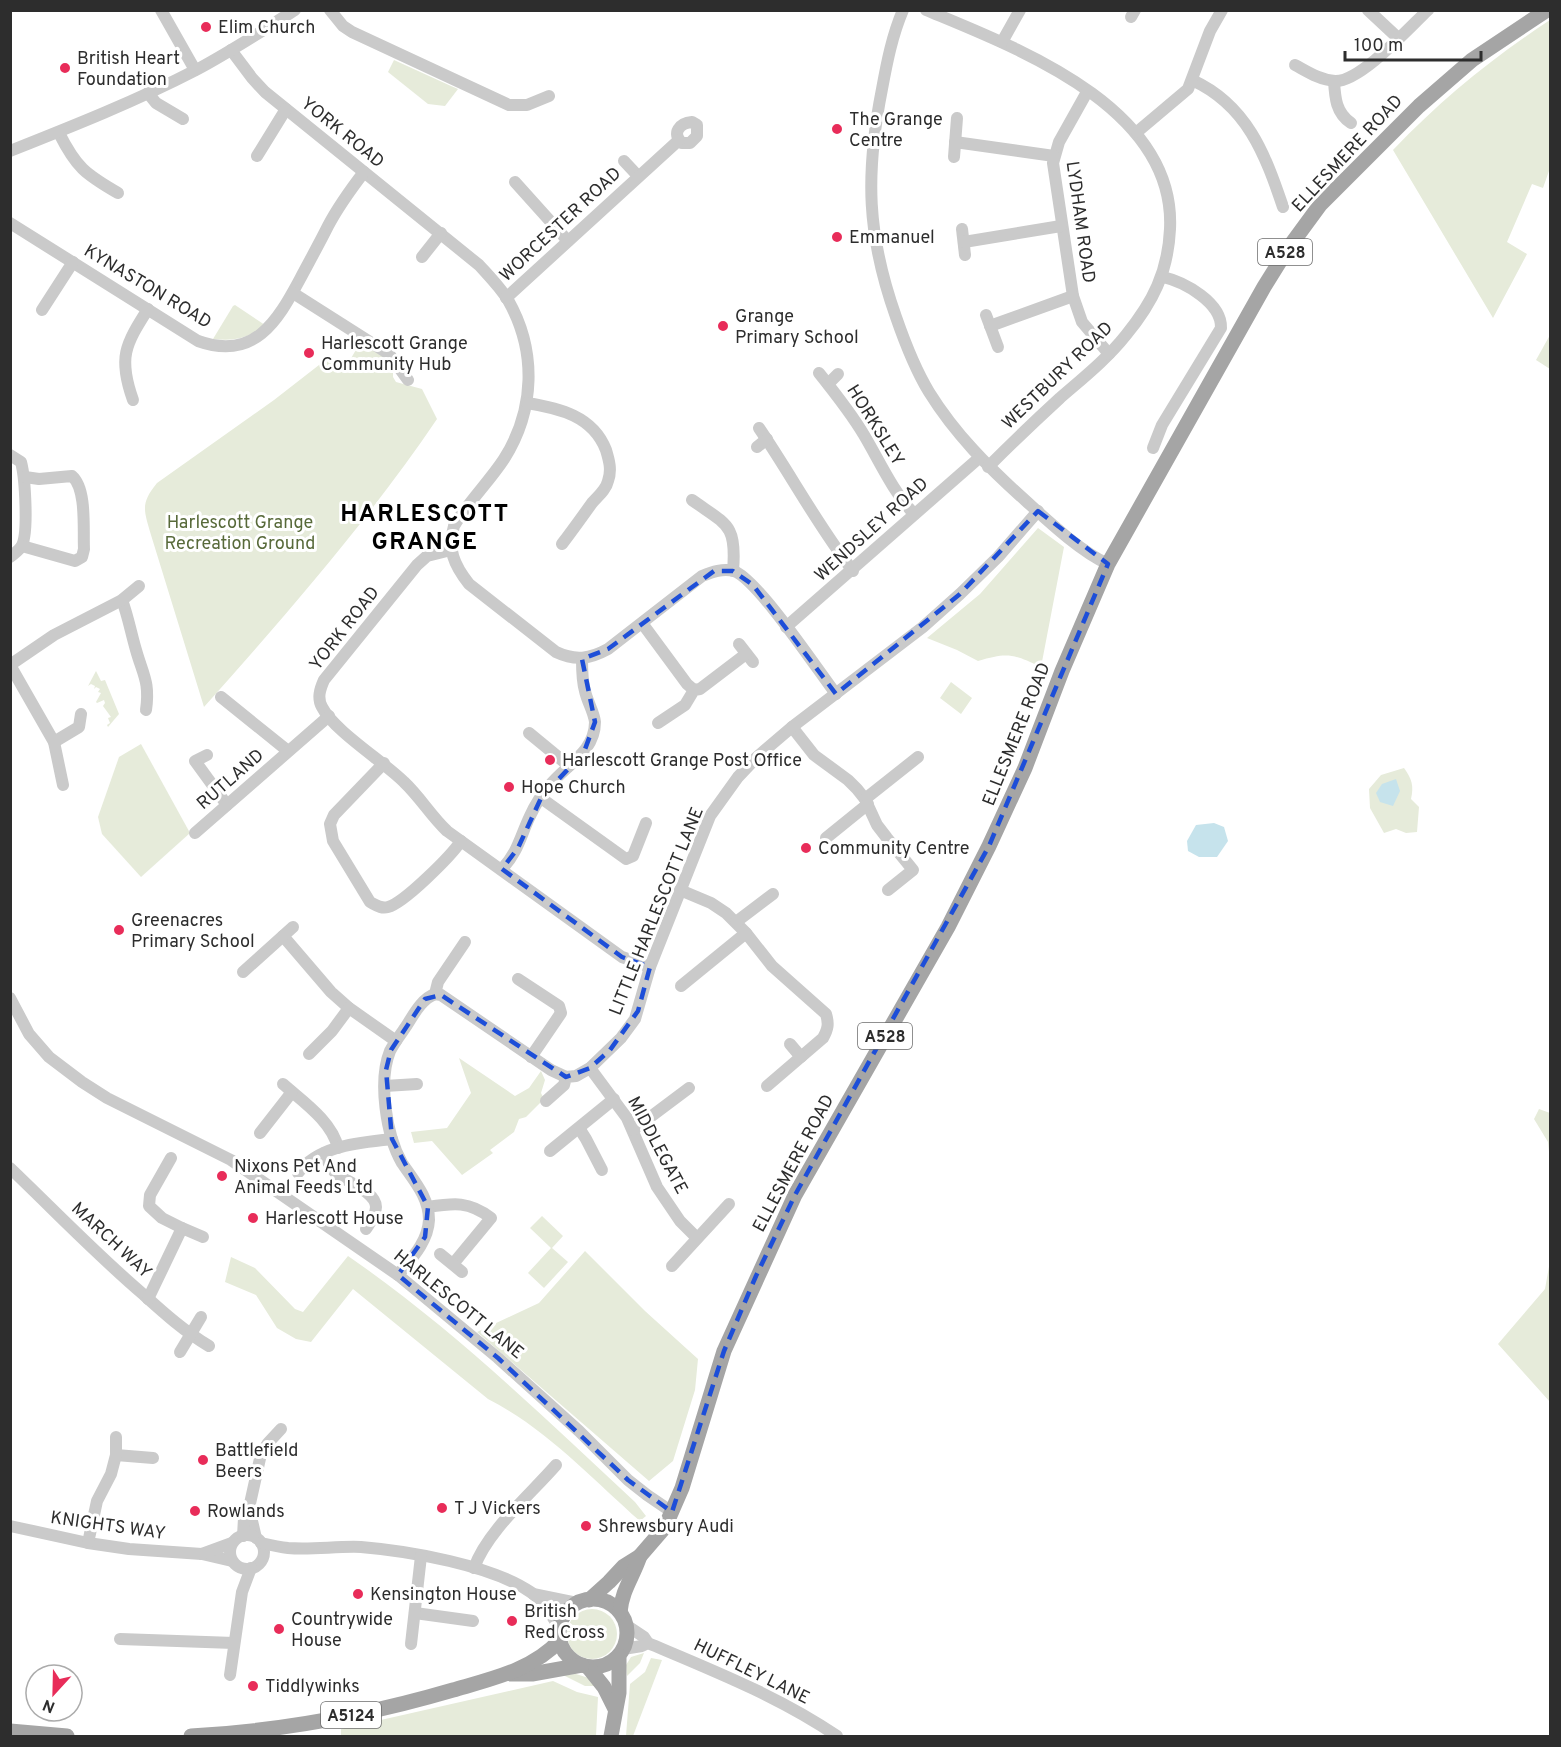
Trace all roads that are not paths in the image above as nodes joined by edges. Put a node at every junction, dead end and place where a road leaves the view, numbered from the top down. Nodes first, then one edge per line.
1 (161, 10) edge
2 (295, 10) edge
3 (330, 10) edge
4 (903, 10) edge
5 (926, 10) edge
6 (1020, 10) edge
7 (1222, 10) edge
8 (1368, 10) edge
9 (1428, 10) edge
10 (1547, 10) edge
11 (1398, 38) junction
12 (1002, 42) junction
13 (231, 50) junction
14 (1295, 65) dead end
15 (195, 70) junction
16 (1192, 80) junction
17 (1334, 81) junction
18 (1087, 92) junction
19 (148, 93) junction
20 (549, 96) dead end
21 (286, 109) junction
22 (957, 118) dead end
23 (183, 119) dead end
24 (1343, 123) dead end
25 (1137, 132) junction
26 (59, 133) junction
27 (678, 140) dead end
28 (955, 142) junction
29 (10, 151) edge
30 (257, 156) dead end
31 (1054, 156) junction
32 (954, 157) dead end
33 (624, 160) dead end
34 (364, 172) junction
35 (639, 176) junction
36 (515, 182) dead end
37 (118, 193) dead end
38 (1283, 207) dead end
39 (10, 223) edge
40 (1061, 225) junction
41 (441, 233) junction
42 (568, 241) junction
43 (964, 242) dead end
44 (422, 257) dead end
45 (73, 262) junction
46 (1163, 277) junction
47 (293, 293) junction
48 (1073, 296) junction
49 (506, 298) junction
50 (148, 309) junction
51 (42, 310) dead end
52 (998, 347) dead end
53 (1109, 354) junction
54 (819, 373) dead end
55 (838, 374) dead end
56 (401, 376) dead end
57 (828, 384) junction
58 (133, 400) dead end
59 (526, 403) junction
60 (759, 428) dead end
61 (1152, 439) dead end
62 (10, 455) edge
63 (984, 462) junction
64 (25, 477) junction
65 (692, 500) dead end
66 (1038, 511) junction
67 (914, 514) junction
68 (562, 544) dead end
69 (22, 546) junction
70 (451, 550) junction
71 (10, 557) edge
72 (1108, 564) junction
73 (733, 571) junction
74 (853, 571) junction
75 (139, 586) dead end
76 (122, 600) junction
77 (642, 623) junction
78 (786, 627) junction
79 (746, 653) dead end
80 (582, 659) junction
81 (10, 665) edge
82 (694, 690) junction
83 (836, 694) junction
84 (221, 698) dead end
85 (146, 710) dead end
86 (329, 716) junction
87 (82, 723) dead end
88 (658, 723) dead end
89 (792, 728) junction
90 (529, 733) dead end
91 (54, 742) junction
92 (288, 751) junction
93 (207, 755) dead end
94 (918, 757) dead end
95 (384, 764) junction
96 (569, 766) junction
97 (63, 785) dead end
98 (541, 798) junction
99 (866, 802) junction
100 (228, 805) junction
101 (646, 823) dead end
102 (195, 833) dead end
103 (826, 838) dead end
104 (461, 841) junction
105 (502, 869) junction
106 (680, 890) junction
107 (888, 890) dead end
108 (773, 894) dead end
109 (736, 922) junction
110 (293, 927) dead end
111 (746, 933) junction
112 (284, 936) junction
113 (465, 949) dead end
114 (650, 967) junction
115 (243, 972) dead end
116 (520, 985) dead end
117 (681, 986) dead end
118 (435, 994) junction
119 (10, 998) edge
120 (349, 1008) junction
121 (396, 1041) junction
122 (790, 1044) dead end
123 (309, 1054) dead end
124 (531, 1057) junction
125 (801, 1057) junction
126 (590, 1068) junction
127 (566, 1077) junction
128 (417, 1084) dead end
129 (385, 1086) junction
130 (767, 1086) dead end
131 (689, 1088) dead end
132 (614, 1099) junction
133 (546, 1101) dead end
134 (579, 1128) junction
135 (633, 1130) junction
136 (260, 1133) dead end
137 (392, 1139) junction
138 (338, 1148) junction
139 (550, 1150) dead end
140 (324, 1153) junction
141 (171, 1158) dead end
142 (10, 1168) edge
143 (602, 1170) dead end
144 (298, 1173) dead end
145 (729, 1204) dead end
146 (428, 1207) junction
147 (182, 1228) junction
148 (366, 1229) dead end
149 (203, 1237) dead end
150 (697, 1238) junction
151 (440, 1254) dead end
152 (672, 1266) dead end
153 (398, 1275) junction
154 (148, 1299) junction
155 (201, 1317) dead end
156 (191, 1335) junction
157 (209, 1346) dead end
158 (180, 1352) dead end
159 (281, 1429) dead end
160 (116, 1437) dead end
161 (116, 1455) junction
162 (153, 1458) dead end
163 (556, 1465) dead end
164 (249, 1509) junction
165 (672, 1512) junction
166 (10, 1526) edge
167 (238, 1539) junction
168 (259, 1541) junction
169 (88, 1543) junction
170 (288, 1548) junction
171 (202, 1554) junction
172 (421, 1556) junction
173 (640, 1556) junction
174 (262, 1558) junction
175 (242, 1566) junction
176 (474, 1568) junction
177 (533, 1594) junction
178 (583, 1601) junction
179 (415, 1614) junction
180 (623, 1619) junction
181 (473, 1621) dead end
182 (560, 1635) junction
183 (120, 1639) dead end
184 (234, 1643) junction
185 (648, 1643) junction
186 (411, 1644) dead end
187 (621, 1652) junction
188 (585, 1666) junction
189 (507, 1674) junction
190 (230, 1675) dead end
191 (615, 1709) junction
192 (10, 1731) edge
193 (67, 1737) edge
194 (191, 1737) edge
195 (612, 1737) edge
196 (837, 1737) edge

1 - 15 street
2 - 13 street
3 - 20 street
4 - 63 street
5 - 12 street, WESTBURY ROAD
6 - 12 street
7 - 16 street
8 - 11 street
9 - 11 street
10 - 72 main road, ELLESMERE ROAD / A528
11 - 17 street
12 - 18 street, WESTBURY ROAD
13 - 15 street
13 - 21 street, YORK ROAD
14 - 17 street
15 - 19 street
16 - 25 street
16 - 38 street
17 - 24 street
18 - 25 street, WESTBURY ROAD
18 - 31 street, LYDHAM ROAD
19 - 23 street
19 - 26 street
21 - 30 street
21 - 34 street, YORK ROAD
22 - 28 street
25 - 46 street, WESTBURY ROAD
26 - 29 street
26 - 37 street
27 - 35 street, WORCESTER ROAD
28 - 31 street
28 - 32 street
31 - 40 street, LYDHAM ROAD
33 - 35 street, WORCESTER ROAD
34 - 41 street, YORK ROAD
34 - 47 street, KYNASTON ROAD
35 - 42 street, WORCESTER ROAD
36 - 42 street
39 - 45 street, KYNASTON ROAD
40 - 43 street
40 - 48 street, LYDHAM ROAD
41 - 44 street
41 - 49 street, YORK ROAD
42 - 49 street, WORCESTER ROAD
45 - 50 street, KYNASTON ROAD
45 - 51 street
46 - 53 street, WESTBURY ROAD
46 - 61 street
47 - 50 street, KYNASTON ROAD
47 - 56 street
48 - 52 street
48 - 53 street, LYDHAM ROAD
49 - 59 street, YORK ROAD
50 - 58 street
53 - 63 street, WESTBURY ROAD
54 - 57 street, HORKSLEY
55 - 57 street, HORKSLEY
57 - 67 street, HORKSLEY
59 - 68 street
59 - 70 street, YORK ROAD
60 - 74 street
62 - 64 street
63 - 66 street
63 - 67 street, WENDSLEY ROAD
64 - 69 street
64 - 69 street
65 - 73 street
66 - 72 street
66 - 83 street, LITTLE HARLESCOTT LANE
67 - 74 street, WENDSLEY ROAD
69 - 71 street
70 - 80 street
70 - 86 street, YORK ROAD
72 - 165 main road, ELLESMERE ROAD / A528
73 - 77 street
73 - 78 street
74 - 78 street, WENDSLEY ROAD
75 - 76 street
76 - 81 street
76 - 85 street
77 - 80 street
77 - 82 street
78 - 83 street
79 - 82 street
80 - 96 street
81 - 91 street
82 - 88 street
83 - 89 street, LITTLE HARLESCOTT LANE
84 - 92 street, RUTLAND
86 - 92 street, RUTLAND
86 - 95 street, YORK ROAD
87 - 91 street
89 - 99 street
89 - 106 street, LITTLE HARLESCOTT LANE
90 - 96 street
91 - 97 street
92 - 100 street, RUTLAND
93 - 100 street
94 - 99 street
95 - 104 street, YORK ROAD
95 - 104 street
96 - 98 street
98 - 101 street
98 - 105 street
99 - 103 street
99 - 107 street
100 - 102 street, RUTLAND
104 - 105 street, YORK ROAD
105 - 114 street, YORK ROAD
106 - 109 street
106 - 114 street, LITTLE HARLESCOTT LANE
108 - 109 street
109 - 111 street
110 - 112 street
111 - 117 street
111 - 125 street
112 - 115 street
112 - 120 street
113 - 118 street
114 - 126 street, LITTLE HARLESCOTT LANE
116 - 124 street
118 - 121 street
118 - 124 street
119 - 153 street, HARLESCOTT LANE
120 - 121 street
120 - 123 street
121 - 129 street
122 - 125 street
124 - 127 street
125 - 130 street
126 - 127 street, LITTLE HARLESCOTT LANE
126 - 132 street, MIDDLEGATE
127 - 133 street
128 - 129 street
129 - 137 street
131 - 135 street
132 - 134 street
132 - 135 street, MIDDLEGATE
134 - 139 street
134 - 143 street
135 - 150 street, MIDDLEGATE
136 - 138 street
137 - 138 street
137 - 146 street
138 - 140 street
140 - 144 street
140 - 148 street
141 - 147 street
142 - 154 street, MARCH WAY
145 - 150 street
146 - 151 street
146 - 153 street
147 - 149 street
147 - 154 street
150 - 152 street
153 - 165 street, HARLESCOTT LANE
154 - 156 street, MARCH WAY
155 - 156 street
156 - 157 street, MARCH WAY
156 - 158 street
159 - 164 street
160 - 161 street
161 - 162 street
161 - 169 street
163 - 176 street
164 - 167 street
164 - 168 street
165 - 173 main road, ELLESMERE ROAD / A528
166 - 169 street, KNIGHTS WAY
167 - 168 street, KNIGHTS WAY
167 - 171 street, KNIGHTS WAY
167 - 175 street
168 - 170 street, KNIGHTS WAY
168 - 174 street
169 - 171 street, KNIGHTS WAY
170 - 172 street, KNIGHTS WAY
170 - 174 street, KNIGHTS WAY
171 - 175 street, KNIGHTS WAY
172 - 176 street, KNIGHTS WAY
172 - 179 street
173 - 178 main road, ELLESMERE ROAD / A528
173 - 180 main road, ELLESMERE ROAD / A528
174 - 175 street, KNIGHTS WAY
175 - 184 street
176 - 177 street, KNIGHTS WAY
177 - 178 street, KNIGHTS WAY
177 - 182 street, KNIGHTS WAY
178 - 180 main road
178 - 182 main road
179 - 181 street
179 - 186 street
180 - 185 street, HUFFLEY LANE
180 - 187 main road
182 - 188 main road
182 - 189 main road, A5124
183 - 184 street
184 - 190 street
185 - 187 street
185 - 196 street, HUFFLEY LANE
187 - 188 main road
187 - 191 main road
188 - 189 main road, A5124
188 - 191 main road
189 - 194 main road, A5124
191 - 195 main road
192 - 193 main road

